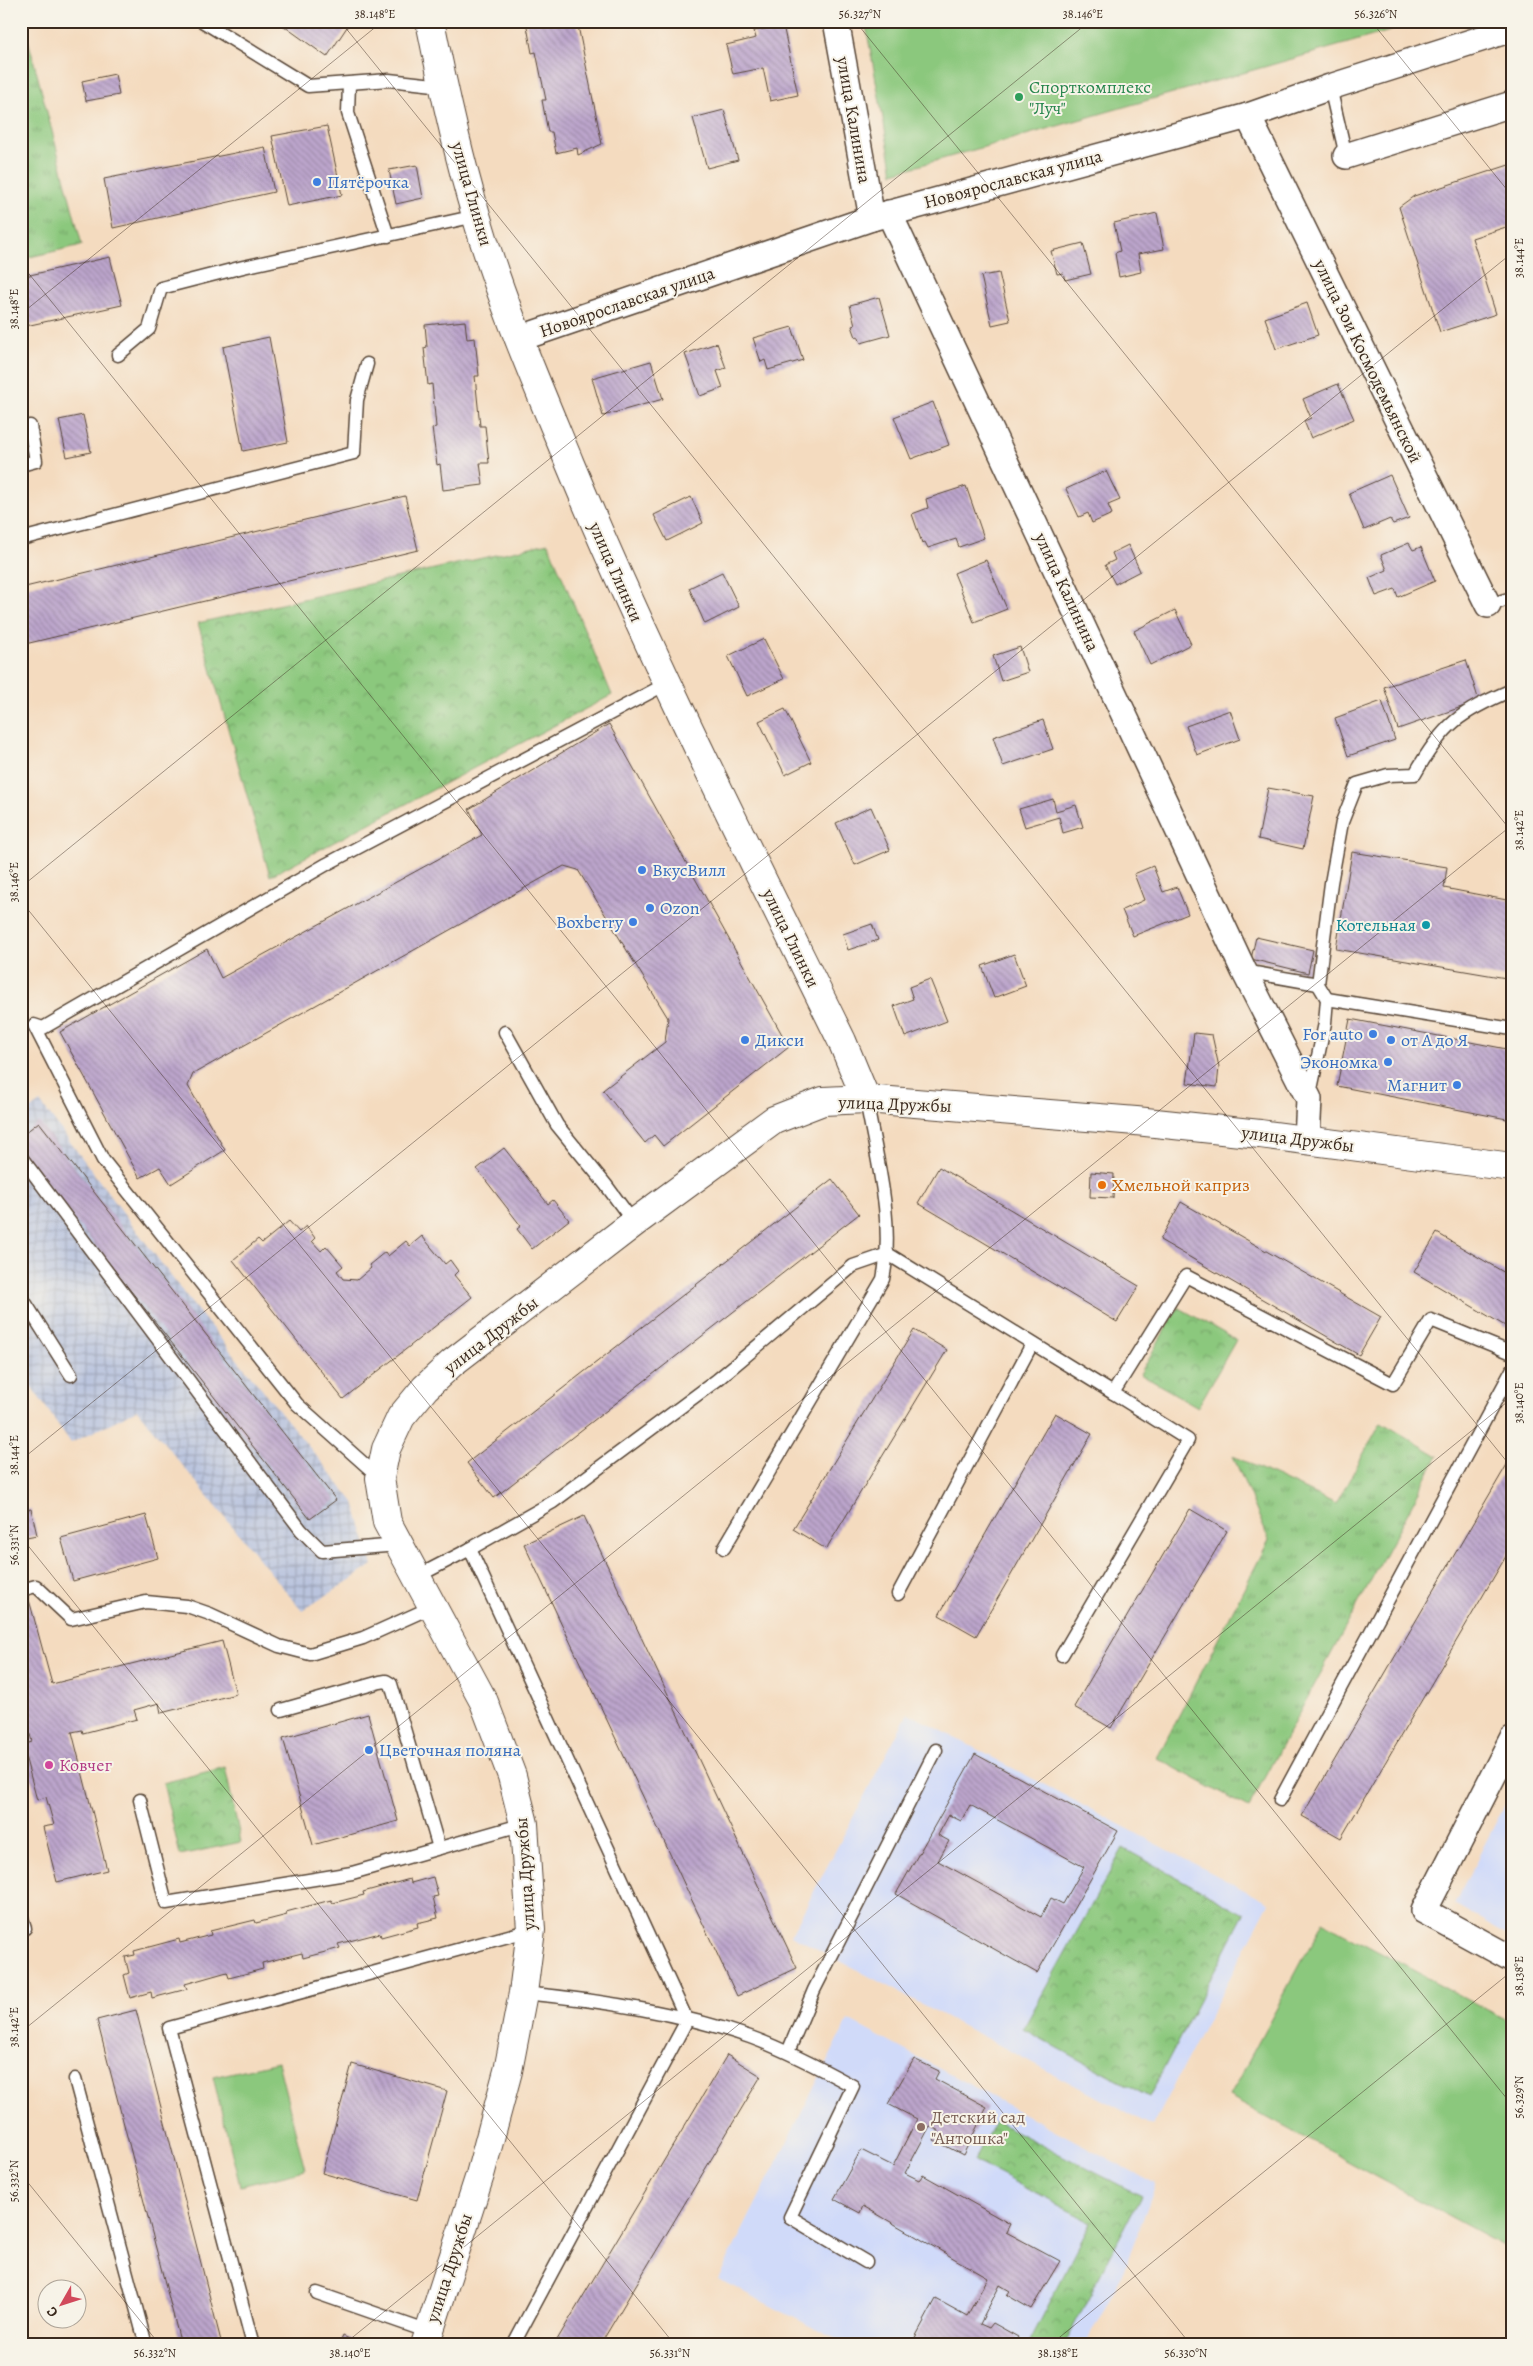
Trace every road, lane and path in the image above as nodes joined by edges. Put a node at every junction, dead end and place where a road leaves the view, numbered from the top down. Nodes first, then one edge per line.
1 (202, 21) edge
2 (430, 21) edge
3 (836, 21) edge
4 (1512, 29) edge
5 (349, 84) junction
6 (443, 86) junction
7 (1330, 87) junction
8 (1512, 104) edge
9 (1248, 116) junction
10 (1346, 156) joint
11 (476, 216) junction
12 (880, 216) junction
13 (388, 236) junction
14 (518, 339) junction
15 (118, 355) dead end
16 (367, 364) dead end
17 (30, 426) dead end
18 (21, 465) edge
19 (21, 539) edge
20 (1512, 598) edge
21 (1488, 605) joint
22 (666, 684) junction
23 (1512, 690) edge
24 (1244, 971) junction
25 (1318, 984) junction
26 (1327, 999) junction
27 (1512, 1029) edge
28 (505, 1032) dead end
29 (866, 1099) junction
30 (1309, 1099) junction
31 (1307, 1140) junction
32 (21, 1157) edge
33 (1512, 1167) edge
34 (634, 1224) junction
35 (888, 1254) junction
36 (21, 1296) edge
37 (1032, 1344) junction
38 (1512, 1353) edge
39 (1512, 1370) edge
40 (71, 1375) dead end
41 (1113, 1393) junction
42 (380, 1478) junction
43 (399, 1545) junction
44 (724, 1548) dead end
45 (470, 1549) junction
46 (416, 1577) junction
47 (21, 1590) edge
48 (898, 1594) dead end
49 (432, 1607) junction
50 (1062, 1656) dead end
51 (282, 1710) dead end
52 (1512, 1738) edge
53 (936, 1750) dead end
54 (140, 1800) dead end
55 (1280, 1800) dead end
56 (524, 1824) junction
57 (439, 1848) junction
58 (21, 1915) edge
59 (25, 1928) dead end
60 (531, 1930) junction
61 (1512, 1959) edge
62 (523, 1993) junction
63 (687, 2020) junction
64 (788, 2052) junction
65 (75, 2079) dead end
66 (866, 2262) dead end
67 (317, 2294) dead end
68 (427, 2338) edge
69 (146, 2345) edge
70 (253, 2345) edge
71 (513, 2345) edge

1 - 5 lane
2 - 6 street, улица Глинки
3 - 12 street, улица Калинина
4 - 7 street, Новоярославская улица
5 - 6 lane
5 - 13 lane
6 - 11 street, улица Глинки
7 - 9 street, Новоярославская улица
7 - 10 lane
8 - 10 street
9 - 12 street, Новоярославская улица
9 - 21 street, улица Зои Космодемьянской
11 - 13 lane
11 - 14 street, улица Глинки
12 - 14 street, Новоярославская улица
12 - 24 street, улица Калинина
13 - 15 lane
14 - 22 street, улица Глинки
16 - 19 lane
17 - 18 lane
20 - 21 lane
22 - 29 street, улица Глинки
22 - 42 lane
23 - 25 lane
24 - 25 lane
24 - 30 street, улица Калинина
25 - 26 lane
26 - 27 lane
26 - 30 lane
28 - 34 lane
29 - 31 street, улица Дружбы
29 - 34 street, улица Дружбы
29 - 35 lane
30 - 31 street
31 - 33 street, улица Дружбы
32 - 43 lane
34 - 42 street, улица Дружбы
35 - 37 lane
35 - 44 lane
35 - 45 lane
36 - 40 lane
37 - 41 lane
37 - 48 lane
38 - 41 lane
39 - 55 lane
41 - 50 lane
42 - 43 street, улица Дружбы
43 - 46 street, улица Дружбы
45 - 46 lane
45 - 63 lane
46 - 49 street, улица Дружбы
47 - 49 lane
49 - 56 street, улица Дружбы
51 - 57 lane
52 - 61 street
53 - 64 lane
54 - 57 lane
56 - 57 lane
56 - 60 street, улица Дружбы
58 - 59 lane
60 - 62 street, улица Дружбы
60 - 70 lane
62 - 63 lane
62 - 68 street, улица Дружбы
63 - 64 lane
63 - 71 lane
64 - 66 lane
65 - 69 lane
67 - 68 lane

